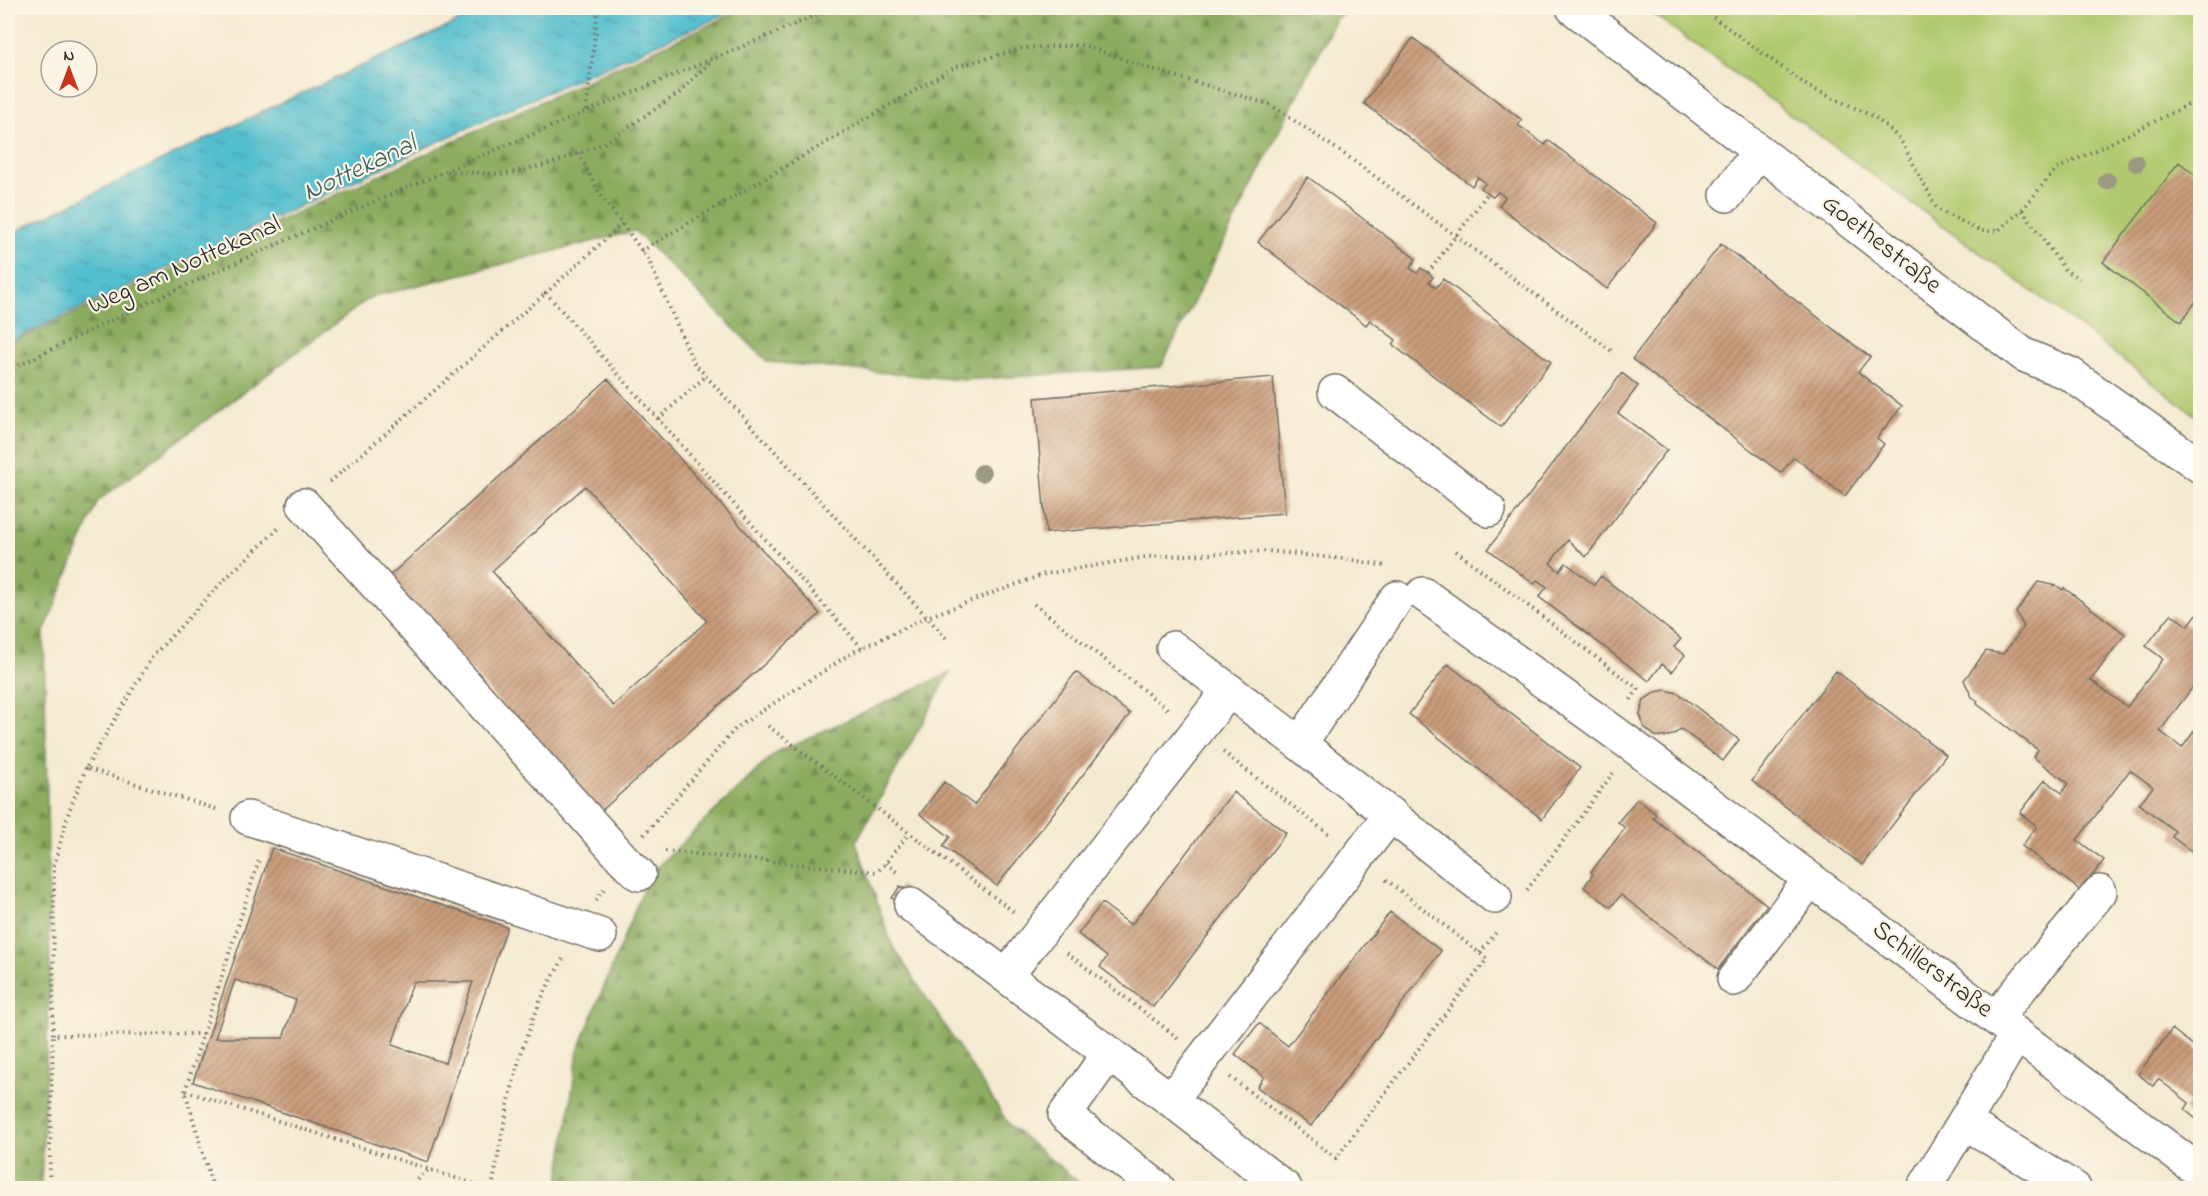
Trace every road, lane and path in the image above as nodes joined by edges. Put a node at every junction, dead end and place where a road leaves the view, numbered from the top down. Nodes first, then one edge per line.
1 (598, 8) edge
2 (832, 8) edge
3 (1573, 8) edge
4 (1706, 8) edge
5 (712, 59) junction
6 (2200, 99) edge
7 (586, 111) junction
8 (1759, 150) junction
9 (579, 153) junction
10 (446, 172) junction
11 (1488, 193) dead end
12 (1727, 195) dead end
13 (2022, 210) junction
14 (622, 224) junction
15 (1456, 236) junction
16 (641, 251) junction
17 (1428, 273) dead end
18 (2079, 279) dead end
19 (546, 292) junction
20 (1612, 352) dead end
21 (8, 371) edge
22 (706, 376) junction
23 (1335, 392) dead end
24 (658, 419) junction
25 (2200, 465) edge
26 (304, 505) junction
27 (1489, 510) dead end
28 (1456, 551) dead end
29 (1405, 586) junction
30 (1034, 604) dead end
31 (927, 617) junction
32 (947, 639) dead end
33 (862, 648) junction
34 (1173, 648) dead end
35 (1229, 690) junction
36 (768, 726) dead end
37 (1196, 732) junction
38 (1622, 738) junction
39 (1300, 744) junction
40 (86, 768) junction
41 (1390, 814) junction
42 (259, 822) junction
43 (909, 832) junction
44 (1357, 857) junction
45 (639, 861) junction
46 (1810, 880) junction
47 (2100, 892) dead end
48 (911, 905) dead end
49 (1506, 905) junction
50 (589, 932) junction
51 (1040, 932) junction
52 (1480, 953) junction
53 (1006, 976) junction
54 (1734, 979) dead end
55 (2007, 1026) junction
56 (204, 1034) junction
57 (53, 1035) junction
58 (1109, 1053) junction
59 (1204, 1057) junction
60 (185, 1091) junction
61 (1171, 1100) junction
62 (1964, 1122) junction
63 (428, 1170) junction
64 (2200, 1172) edge
65 (49, 1188) edge
66 (213, 1188) edge
67 (409, 1188) edge
68 (487, 1188) edge
69 (492, 1188) edge
70 (1158, 1188) edge
71 (1285, 1188) edge
72 (1924, 1188) edge
73 (2074, 1188) edge

1 - 7 path
2 - 5 path, Weg am Nottekanal
3 - 8 street, Goethestraße
4 - 13 path
5 - 7 path, Weg am Nottekanal
5 - 9 path, Weg am Nottekanal
6 - 13 path
7 - 10 path, Weg am Nottekanal
8 - 12 street
8 - 25 street, Goethestraße
9 - 10 path, Weg am Nottekanal
9 - 14 path
10 - 21 path, Weg am Nottekanal
11 - 15 path
13 - 18 path
14 - 16 path
14 - 19 path
15 - 16 path
15 - 17 path
15 - 20 path
16 - 22 path
19 - 24 path
19 - 26 path
22 - 24 path
22 - 31 path
23 - 27 street
24 - 33 path
26 - 40 path
26 - 45 street
28 - 38 path
29 - 31 path
29 - 38 street, Schillerstraße
29 - 39 street
30 - 37 path
31 - 32 path
31 - 33 path
33 - 45 path
34 - 35 street
35 - 37 street
35 - 39 street
36 - 43 path
37 - 44 path
37 - 51 street
38 - 46 street, Schillerstraße
38 - 49 path
39 - 41 street
40 - 42 path
40 - 57 path
41 - 44 street
41 - 49 street
42 - 50 street
42 - 56 path
43 - 45 path
43 - 51 path
44 - 52 path
44 - 59 street
45 - 50 path
46 - 54 street
46 - 55 street, Schillerstraße
47 - 55 street
48 - 53 street
49 - 52 path
50 - 69 path
51 - 53 street
51 - 59 path
52 - 59 path
53 - 58 street
55 - 62 street
55 - 64 street, Schillerstraße
56 - 57 path
56 - 60 path
57 - 65 path
58 - 61 street
58 - 70 street
59 - 61 street
60 - 63 path
60 - 66 path
61 - 71 street
62 - 72 street
62 - 73 street
63 - 67 path
63 - 68 path

